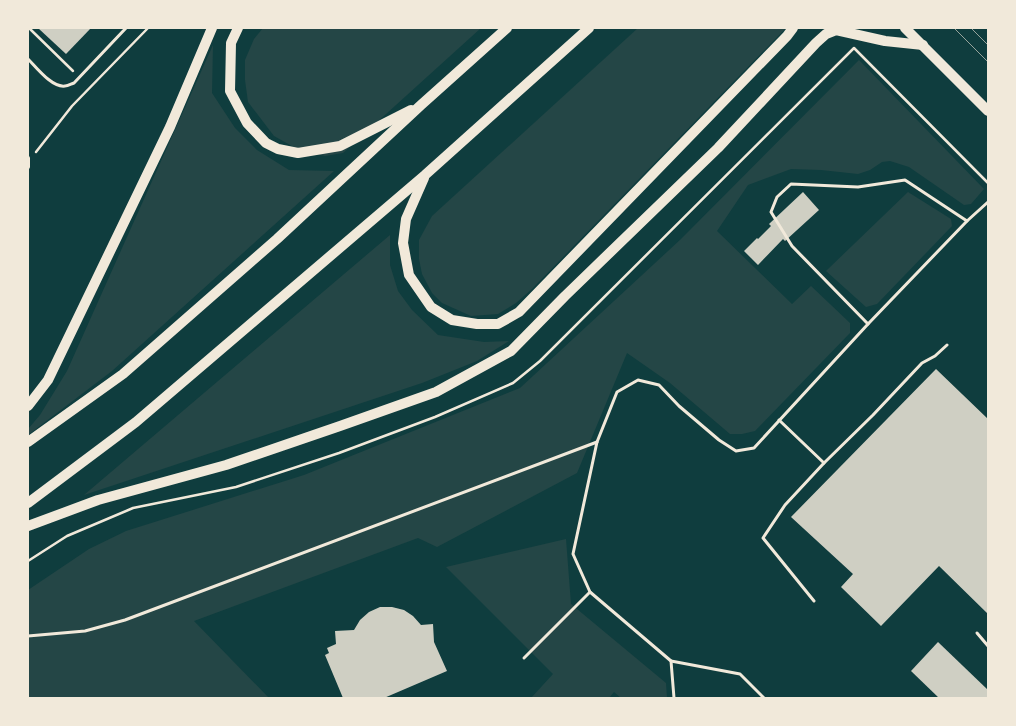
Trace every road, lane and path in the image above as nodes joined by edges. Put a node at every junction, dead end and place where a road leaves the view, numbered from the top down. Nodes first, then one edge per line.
1 (29, 28) edge
2 (126, 28) edge
3 (148, 28) edge
4 (212, 28) edge
5 (238, 28) edge
6 (507, 28) edge
7 (589, 28) edge
8 (793, 28) edge
9 (905, 28) edge
10 (923, 45) junction
11 (28, 59) edge
12 (79, 77) junction
13 (421, 105) junction
14 (988, 111) edge
15 (28, 160) edge
16 (28, 167) edge
17 (425, 175) junction
18 (988, 184) edge
19 (988, 202) edge
20 (967, 222) junction
21 (868, 324) junction
22 (947, 345) dead end
23 (28, 406) edge
24 (779, 420) junction
25 (28, 442) edge
26 (597, 442) junction
27 (824, 463) junction
28 (28, 503) edge
29 (28, 526) edge
30 (28, 561) edge
31 (590, 592) junction
32 (814, 601) dead end
33 (977, 634) dead end
34 (28, 636) edge
35 (988, 646) edge
36 (524, 658) dead end
37 (671, 661) junction
38 (674, 698) edge
39 (764, 698) edge

1 - 12 path
2 - 12 lane
3 - 15 path
4 - 23 main road
5 - 13 main road
6 - 13 main road
7 - 17 main road
8 - 17 main road
9 - 10 main road
10 - 14 main road
10 - 29 main road
11 - 12 lane
13 - 25 main road
15 - 16 street
17 - 28 main road
18 - 30 path
19 - 20 lane
20 - 21 lane
20 - 21 lane
21 - 24 lane
22 - 27 lane
24 - 26 lane
24 - 27 lane
26 - 31 lane
26 - 34 lane
27 - 32 lane
31 - 36 lane
31 - 37 lane
33 - 35 lane
37 - 38 lane
37 - 39 lane

